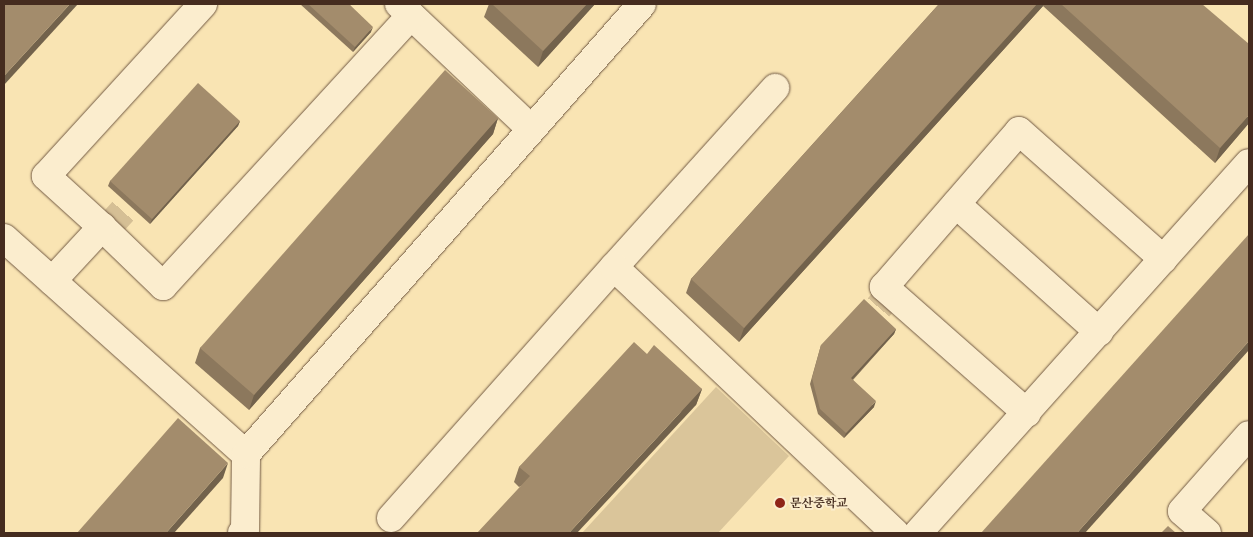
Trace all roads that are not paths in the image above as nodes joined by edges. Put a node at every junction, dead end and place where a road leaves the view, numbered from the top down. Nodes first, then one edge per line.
1 (203, 4) edge
2 (642, 4) edge
3 (405, 9) edge
4 (775, 88) dead end
5 (530, 128) junction
6 (1249, 163) edge
7 (956, 204) junction
8 (102, 227) junction
9 (4, 238) edge
10 (1163, 259) junction
11 (614, 267) junction
12 (52, 281) junction
13 (1099, 332) junction
14 (1026, 412) junction
15 (1249, 436) edge
16 (246, 454) junction
17 (391, 518) dead end
18 (242, 533) edge
19 (895, 533) edge
20 (918, 533) edge
21 (1207, 533) edge

1 - 8 lane
2 - 5 lane
3 - 5 lane
3 - 8 lane
4 - 11 lane
5 - 16 lane
6 - 10 lane
7 - 10 lane
7 - 13 lane
7 - 14 lane
8 - 12 lane
9 - 12 lane
10 - 13 lane
11 - 17 lane
11 - 19 lane
12 - 16 lane
13 - 14 lane
14 - 20 lane
15 - 21 lane
16 - 18 lane

